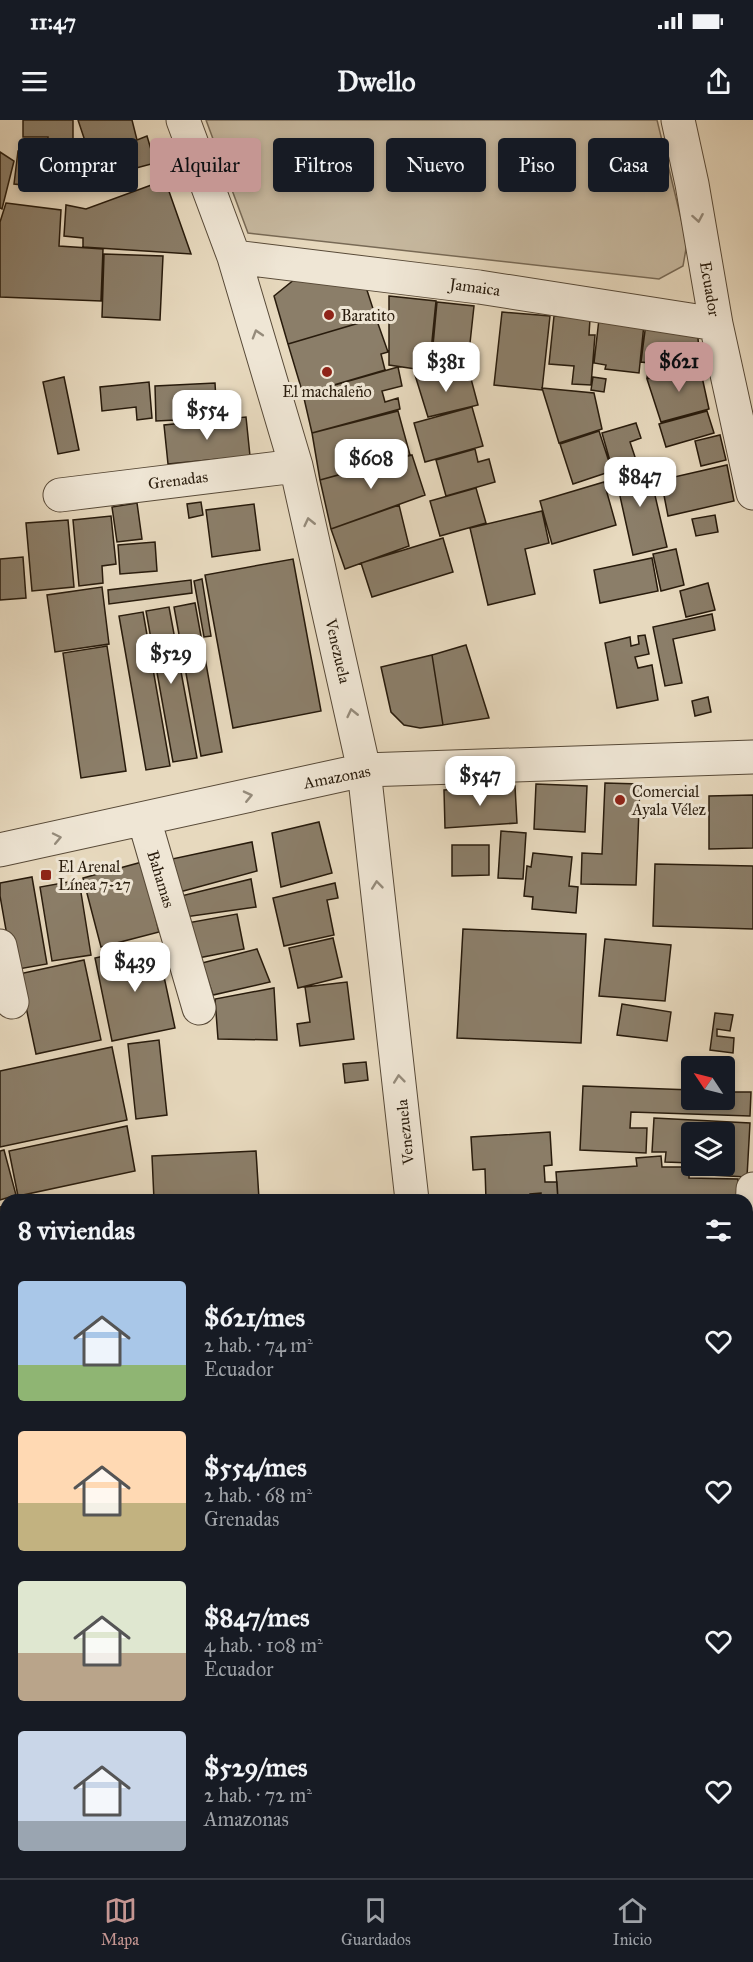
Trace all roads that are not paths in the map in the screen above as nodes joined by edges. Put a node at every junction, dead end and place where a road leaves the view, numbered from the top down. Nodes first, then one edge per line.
1 (183, 120) edge
2 (678, 120) edge
3 (234, 257) junction
4 (716, 324) junction
5 (742, 396) edge
6 (296, 466) junction
7 (753, 493) edge
8 (60, 495) dead end
9 (753, 758) edge
10 (364, 770) junction
11 (144, 819) junction
12 (0, 850) edge
13 (0, 946) edge
14 (12, 1002) dead end
15 (199, 1008) dead end
16 (411, 1194) edge

1 - 3 street, Venezuela
2 -> 4 street, Ecuador
3 - 4 street, Jamaica
6 -> 3 street, Venezuela
4 - 5 street, Ecuador
5 - 7 street, Ecuador
6 - 8 street, Grenadas
10 -> 6 street, Venezuela
9 - 10 street, Amazonas
11 -> 10 street, Amazonas
16 -> 10 street, Venezuela
12 -> 11 street, Amazonas
11 - 15 street, Bahamas
13 - 14 street

